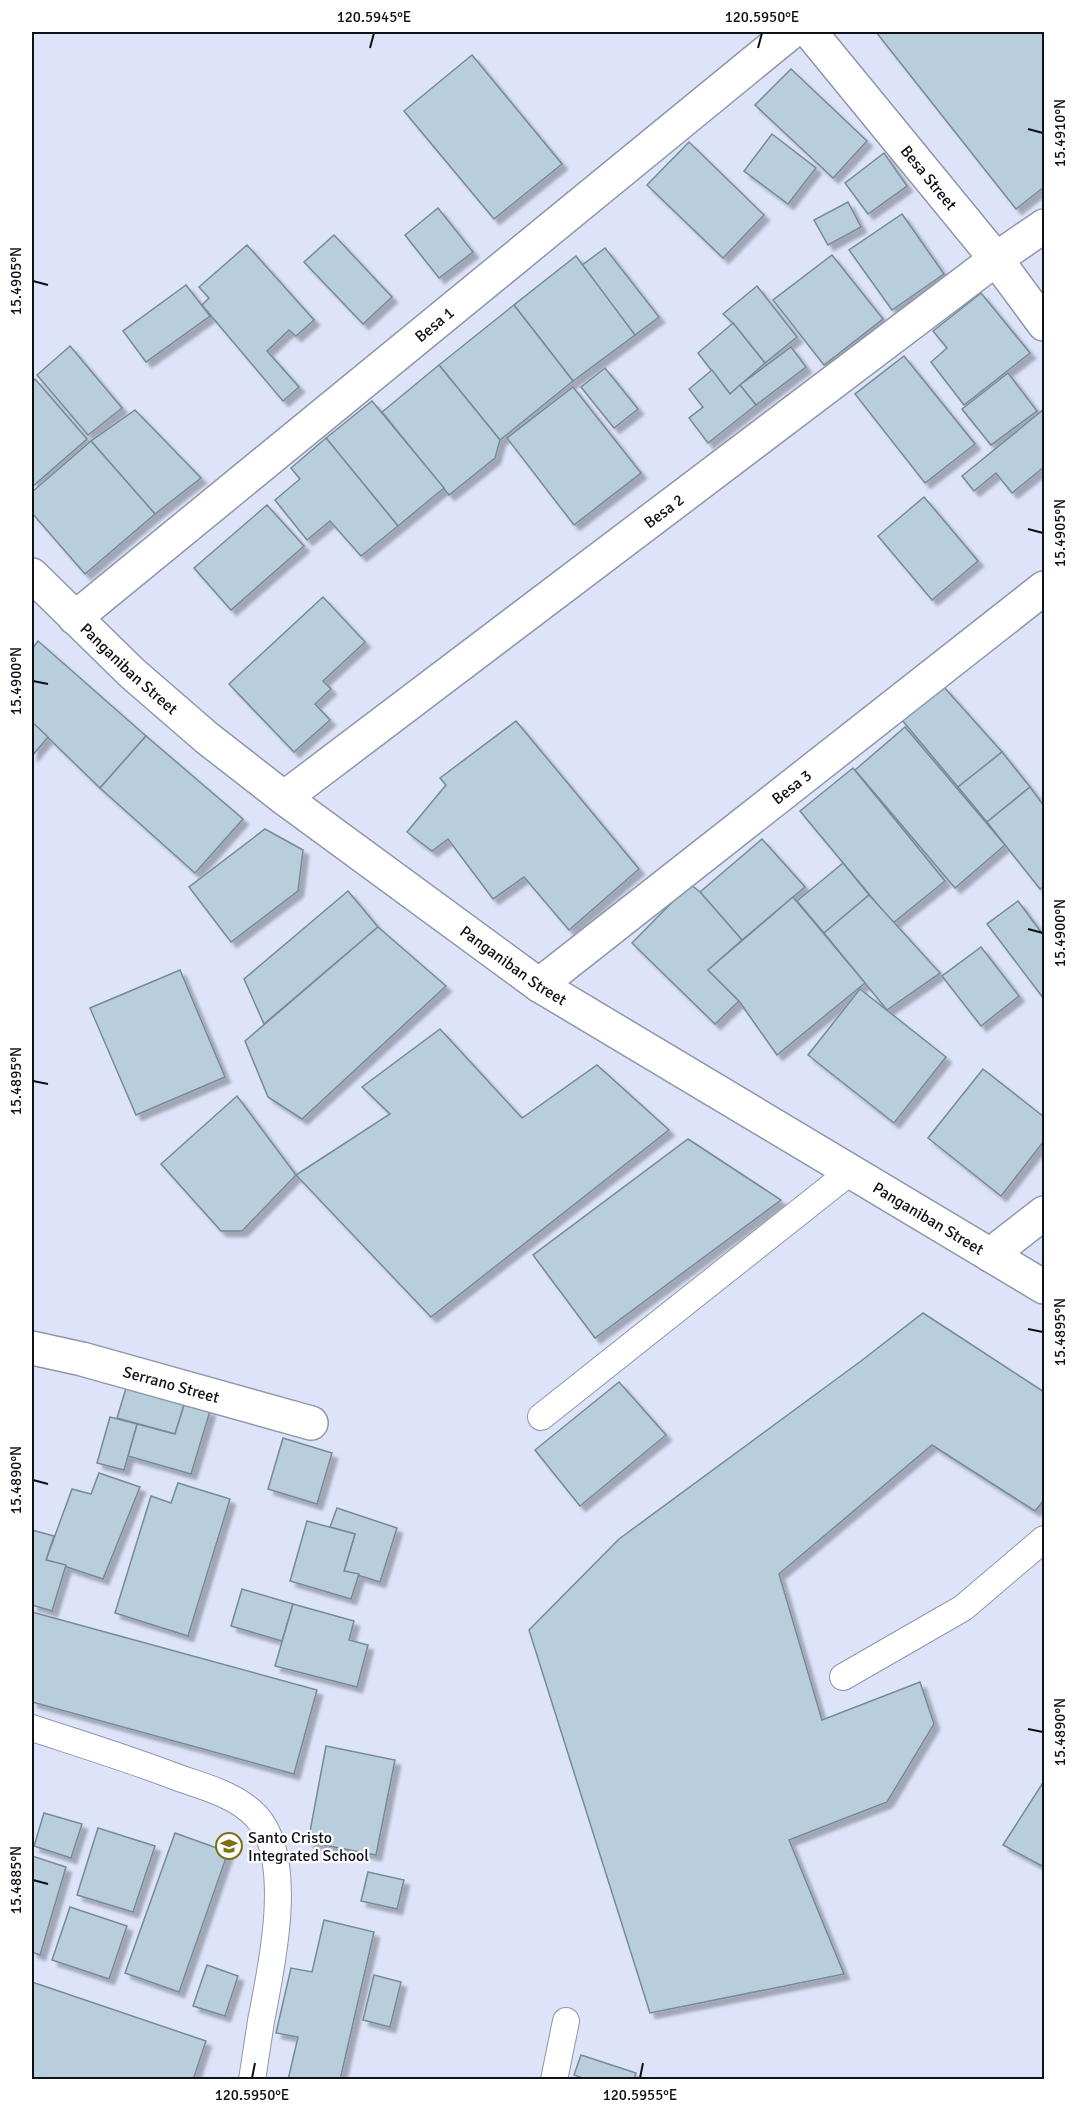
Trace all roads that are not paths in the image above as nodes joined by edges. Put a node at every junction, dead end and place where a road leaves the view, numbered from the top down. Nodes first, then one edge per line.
1 (791, 32) edge
2 (810, 32) edge
3 (1044, 226) edge
4 (996, 259) junction
5 (1044, 324) edge
6 (32, 575) edge
7 (1044, 588) edge
8 (75, 618) junction
9 (284, 798) junction
10 (539, 985) junction
11 (851, 1171) junction
12 (1044, 1213) edge
13 (990, 1255) junction
14 (1044, 1287) edge
15 (32, 1348) edge
16 (541, 1417) dead end
17 (311, 1424) dead end
18 (1044, 1539) edge
19 (843, 1677) dead end
20 (32, 1728) edge
21 (566, 2021) dead end
22 (252, 2079) edge
23 (554, 2079) edge

1 - 8 street, Besa 1
2 - 4 street, Besa Street
3 - 4 street, Besa 2
4 - 5 street, Besa Street
4 - 9 street, Besa 2
6 - 8 street, Panganiban Street
7 - 10 street, Besa 3
8 - 9 street, Panganiban Street
9 - 10 street, Panganiban Street
10 - 11 street, Panganiban Street
11 - 13 street, Panganiban Street
11 - 16 lane
12 - 13 street
13 - 14 street, Panganiban Street
15 - 17 street, Serrano Street
18 - 19 lane
20 - 22 lane
21 - 23 lane

